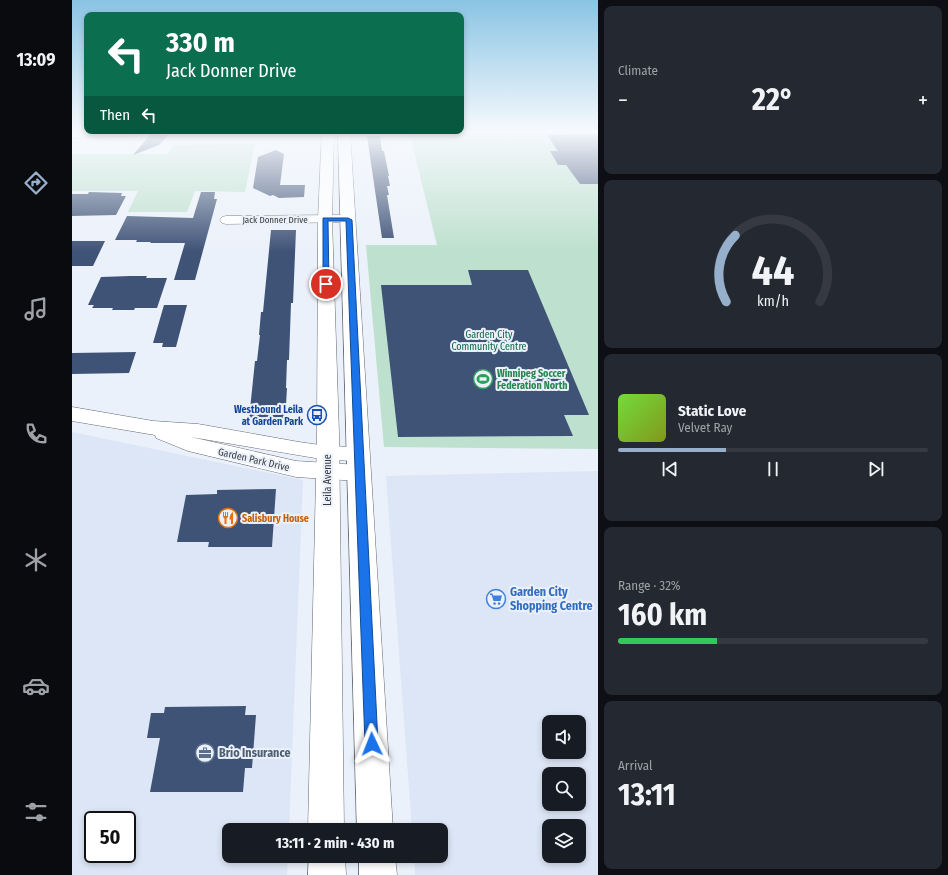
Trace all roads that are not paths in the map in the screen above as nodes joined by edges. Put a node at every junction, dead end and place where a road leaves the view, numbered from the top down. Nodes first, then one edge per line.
1 (327, 171) edge
2 (346, 171) edge
3 (226, 220) dead end
4 (325, 220) junction
5 (348, 220) junction
6 (72, 414) edge
7 (327, 462) junction
8 (358, 463) junction
9 (326, 823) edge
10 (375, 823) edge
11 (327, 863) edge
12 (377, 863) edge
13 (327, 875) edge
14 (378, 875) edge

1 - 4 main road, Leila Avenue
2 - 5 main road
3 - 4 street, Jack Donner Drive
4 - 5 street, Jack Donner Drive
4 - 7 main road, Leila Avenue
5 - 8 main road
6 - 7 street, Garden Park Drive
7 - 8 street, Garden Park Drive
7 - 9 main road, Leila Avenue
8 - 10 main road
11 - 13 main road
12 - 14 main road

